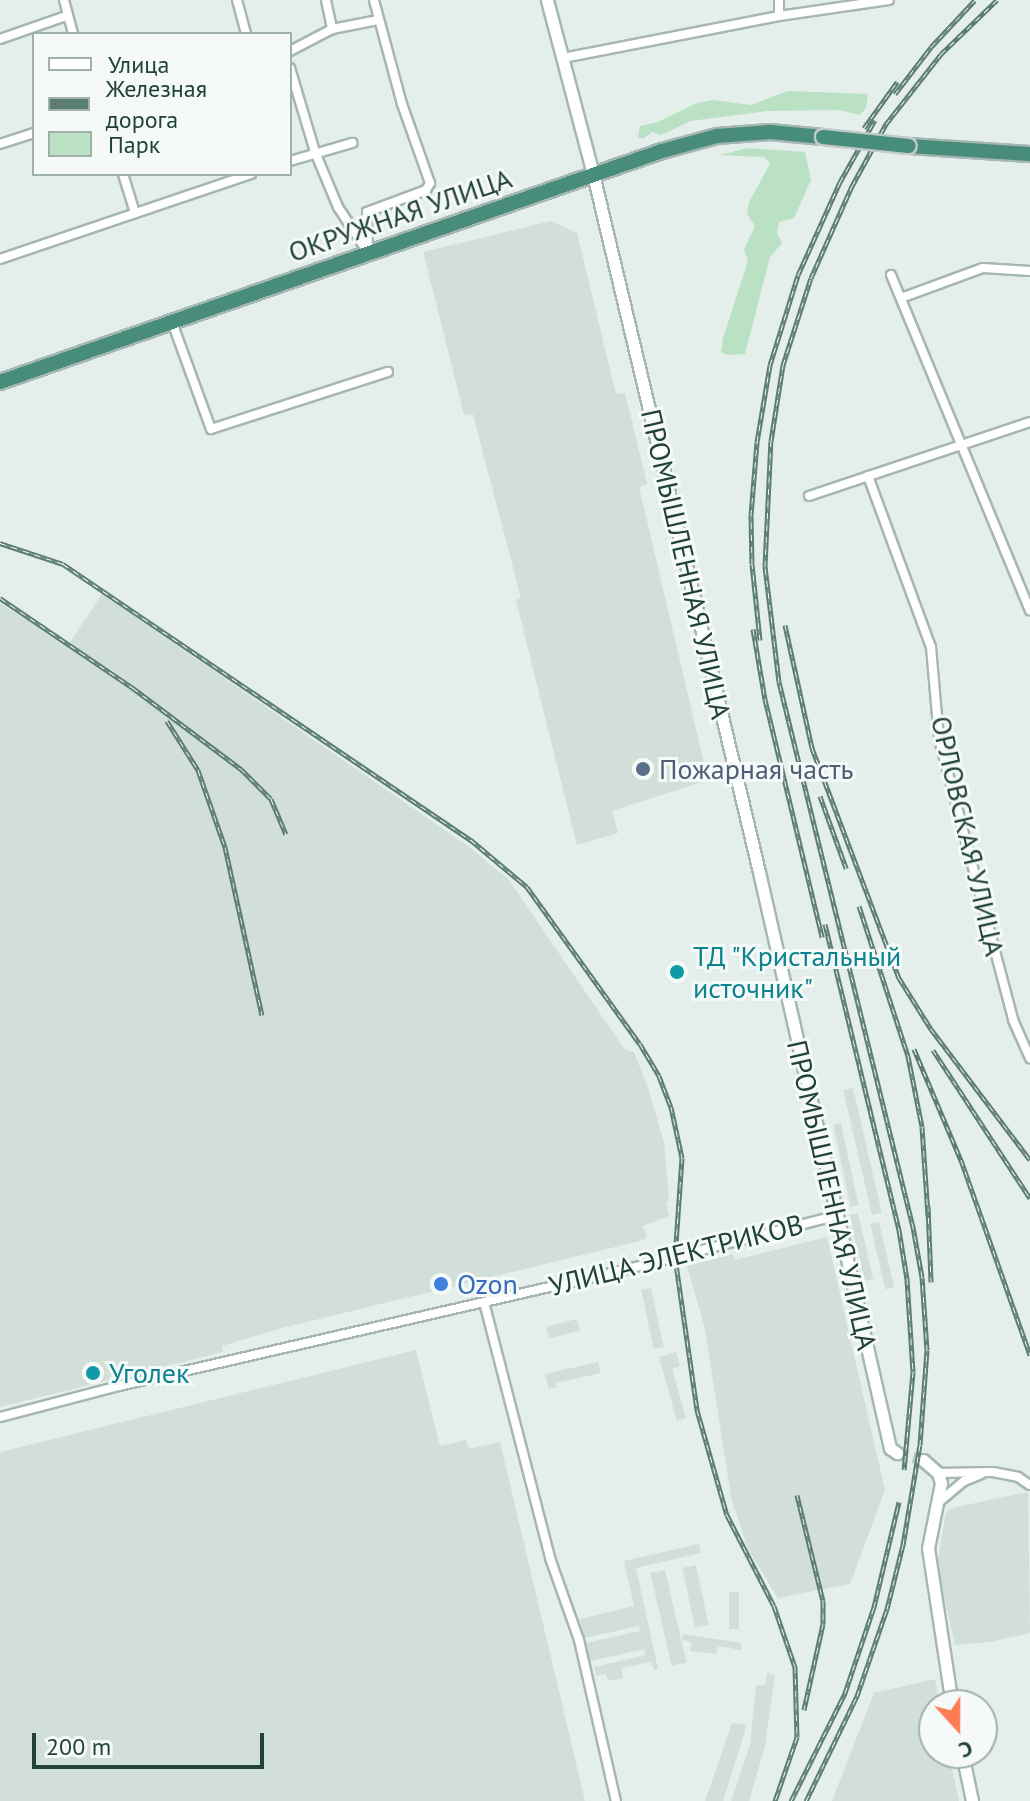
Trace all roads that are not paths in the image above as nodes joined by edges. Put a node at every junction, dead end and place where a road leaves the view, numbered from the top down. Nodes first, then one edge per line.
1 (64, 0) edge
2 (237, 0) edge
3 (326, 0) edge
4 (374, 0) edge
5 (547, 0) edge
6 (779, 0) edge
7 (889, 0) edge
8 (66, 16) junction
9 (779, 16) junction
10 (378, 20) junction
11 (332, 29) junction
12 (72, 32) edge
13 (245, 32) edge
14 (0, 39) edge
15 (292, 50) edge
16 (563, 58) junction
17 (292, 75) edge
18 (32, 134) edge
19 (352, 143) dead end
20 (0, 144) edge
21 (315, 152) junction
22 (1030, 154) edge
23 (292, 160) edge
24 (593, 174) junction
25 (124, 176) edge
26 (245, 176) edge
27 (135, 213) junction
28 (368, 253) junction
29 (0, 259) edge
30 (1030, 271) edge
31 (891, 275) dead end
32 (901, 298) junction
33 (172, 322) junction
34 (388, 372) dead end
35 (0, 382) edge
36 (1030, 422) edge
37 (965, 447) junction
38 (868, 476) junction
39 (809, 496) dead end
40 (1030, 610) edge
41 (1030, 1058) edge
42 (838, 1215) junction
43 (484, 1302) junction
44 (0, 1417) edge
45 (897, 1453) dead end
46 (923, 1460) tunnel mouth
47 (993, 1472) junction
48 (938, 1473) junction
49 (1030, 1485) edge
50 (939, 1502) junction
51 (949, 1689) edge
52 (965, 1769) edge
53 (616, 1801) edge
54 (972, 1801) edge

1 - 8 street
2 - 13 street
3 - 11 street
4 - 10 street
5 - 16 street, ПРОМЫШЛЕННАЯ УЛИЦА
6 - 9 street
7 - 9 street
8 - 12 street
8 - 14 street
9 - 16 street
10 - 11 street
10 - 28 street
11 - 15 street
16 - 24 street, ПРОМЫШЛЕННАЯ УЛИЦА
17 - 21 street
18 - 20 street
19 - 21 street
21 - 23 street
21 - 28 street
22 - 24 highway, ОКРУЖНАЯ УЛИЦА, bridge
24 - 28 highway, ОКРУЖНАЯ УЛИЦА
24 - 42 street, ПРОМЫШЛЕННАЯ УЛИЦА
25 - 27 street
26 - 27 street
27 - 29 street
28 - 33 highway, ОКРУЖНАЯ УЛИЦА
30 - 32 street
31 - 32 street
32 - 37 street
33 - 34 street
33 - 35 highway, ОКРУЖНАЯ УЛИЦА
36 - 37 street
37 - 38 street
37 - 40 street
38 - 39 street
38 - 41 street, ОРЛОВСКАЯ УЛИЦА
42 - 43 street, УЛИЦА ЭЛЕКТРИКОВ
42 - 45 street, ПРОМЫШЛЕННАЯ УЛИЦА
43 - 44 street, УЛИЦА ЭЛЕКТРИКОВ
43 - 53 street
46 - 48 street
47 - 48 street
47 - 49 street
47 - 50 street
48 - 50 street
50 - 51 street
52 - 54 street

